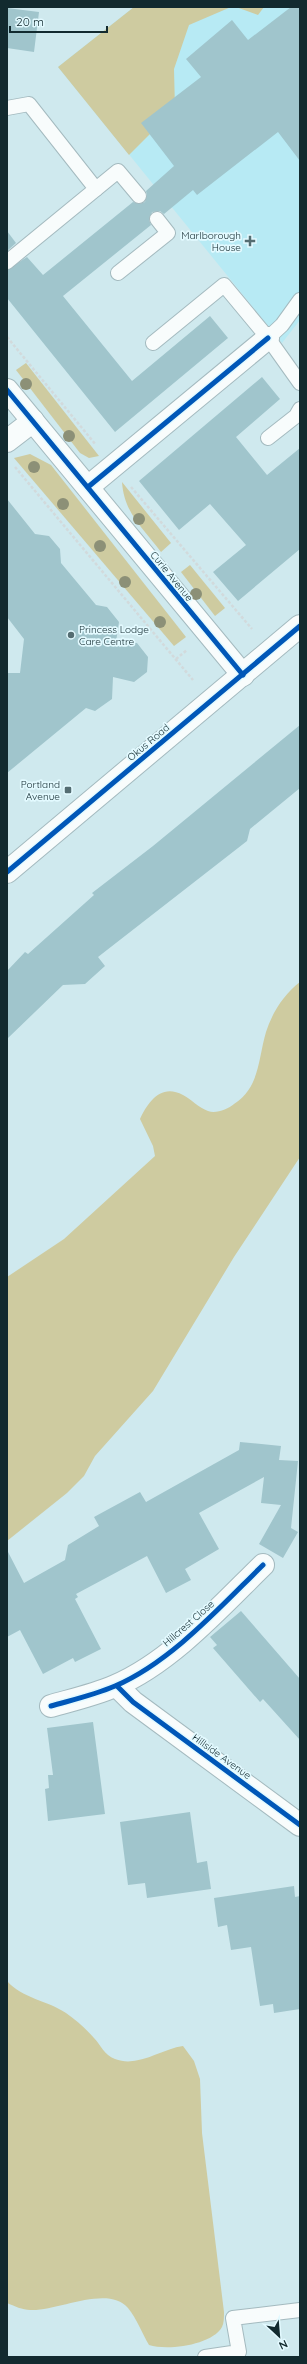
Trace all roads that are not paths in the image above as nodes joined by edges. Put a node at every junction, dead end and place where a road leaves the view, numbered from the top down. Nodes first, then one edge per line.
1 (7, 108) edge
2 (96, 189) junction
3 (139, 196) dead end
4 (157, 219) dead end
5 (7, 262) edge
6 (118, 273) dead end
7 (300, 300) edge
8 (268, 338) junction
9 (153, 343) dead end
10 (300, 383) edge
11 (7, 390) edge
12 (300, 409) edge
13 (33, 421) junction
14 (268, 438) dead end
15 (7, 441) edge
16 (88, 487) junction
17 (300, 626) edge
18 (243, 675) junction
19 (7, 872) edge
20 (263, 1565) dead end
21 (117, 1686) junction
22 (51, 1706) dead end
23 (300, 1825) edge
24 (300, 2310) edge
25 (239, 2355) edge
26 (205, 2357) edge

1 - 2 lane
2 - 3 lane
2 - 5 lane
4 - 6 lane
7 - 8 lane
8 - 9 lane
8 - 10 lane
8 - 16 street
11 - 13 street, Curie Avenue
12 - 14 lane
13 - 15 street
13 - 16 street, Curie Avenue
16 - 18 street, Curie Avenue
17 - 18 street, Okus Road
18 - 19 street, Okus Road
20 - 21 street, Hillcrest Close
21 - 22 street, Hillcrest Close
21 - 23 street, Hillside Avenue
24 - 25 lane
25 - 26 lane

